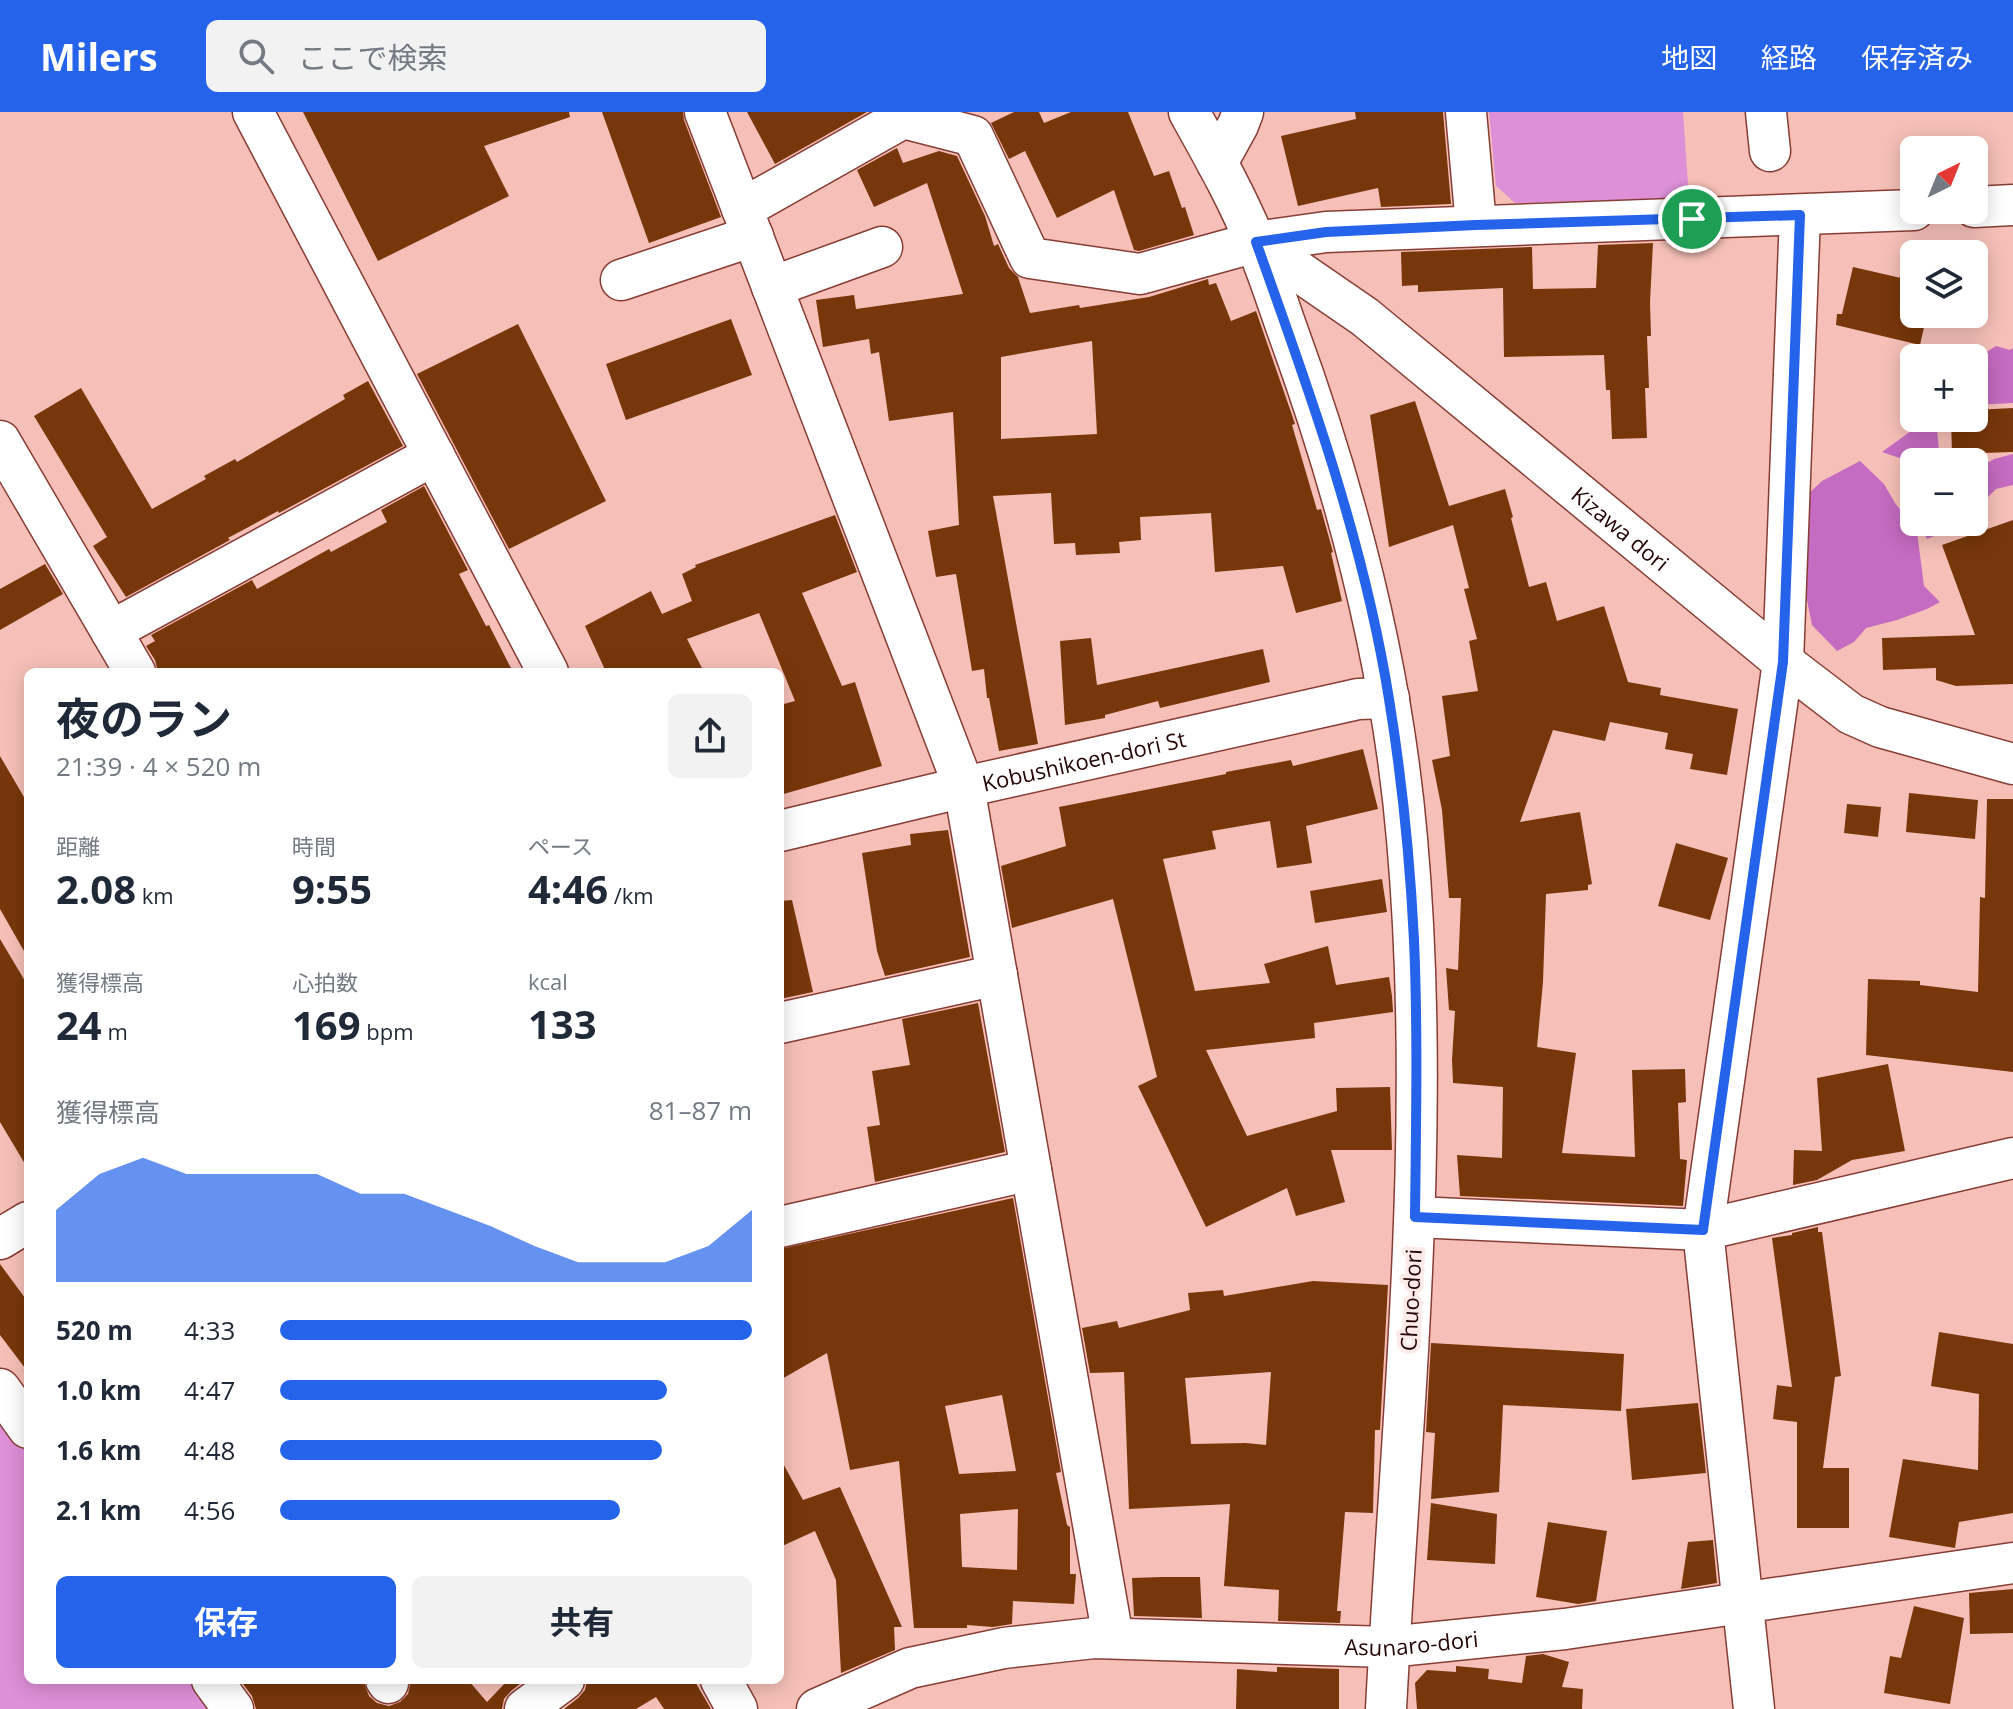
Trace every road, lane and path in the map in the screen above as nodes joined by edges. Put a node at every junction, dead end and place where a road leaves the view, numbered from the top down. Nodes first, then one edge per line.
1 (253, 112) edge
2 (705, 112) edge
3 (1189, 112) edge
4 (1243, 112) edge
5 (1466, 112) edge
6 (1766, 112) edge
7 (1770, 151) dead end
8 (1217, 163) junction
9 (2013, 205) edge
10 (1988, 206) edge
11 (1900, 211) edge
12 (1800, 215) junction
13 (748, 222) junction
14 (1476, 225) junction
15 (1256, 242) junction
16 (882, 247) dead end
17 (621, 280) dead end
18 (772, 287) junction
19 (0, 441) edge
20 (434, 455) junction
21 (111, 631) junction
22 (1783, 662) junction
23 (133, 668) edge
24 (546, 668) edge
25 (1389, 698) junction
26 (2013, 764) edge
27 (964, 787) junction
28 (784, 830) edge
29 (997, 975) junction
30 (784, 1022) edge
31 (2013, 1158) edge
32 (1031, 1170) junction
33 (1415, 1217) junction
34 (24, 1224) edge
35 (784, 1226) edge
36 (1703, 1230) junction
37 (0, 1239) edge
38 (0, 1389) edge
39 (24, 1422) edge
40 (2013, 1563) edge
41 (1744, 1602) junction
42 (1113, 1638) junction
43 (1388, 1647) junction
44 (215, 1684) edge
45 (559, 1684) edge
46 (723, 1684) edge
47 (233, 1709) edge
48 (525, 1709) edge
49 (737, 1709) edge
50 (817, 1709) edge
51 (1386, 1709) edge
52 (1754, 1709) edge

1 - 20 street
2 - 13 street
3 - 8 street, Chuo-dori
4 - 8 street
5 - 14 street
6 - 7 street
8 - 15 street, Chuo-dori
9 - 10 street
11 - 12 street
12 - 14 street
12 - 22 street
13 - 15 street
13 - 17 street
13 - 18 street
14 - 15 street
15 - 22 street, Kizawa dori
15 - 25 street, Chuo-dori
16 - 18 street
18 - 27 street
19 - 21 street
20 - 21 street
20 - 24 street
21 - 23 street
22 - 26 street, Kizawa dori
22 - 36 street
25 - 27 street, Kobushikoen-dori St
25 - 33 street, Chuo-dori
27 - 28 street, Kobushikoen-dori St
27 - 29 street
29 - 30 street
29 - 32 street
31 - 36 street
32 - 35 street
32 - 42 street
33 - 36 street
33 - 43 street, Chuo-dori
34 - 37 street
36 - 41 street
38 - 39 street
40 - 41 street, Asunaro-dori
41 - 43 street, Asunaro-dori
41 - 52 street
42 - 43 street, Asunaro-dori
42 - 50 street, Asunaro-dori
43 - 51 street, Chuo-dori
44 - 47 street
45 - 48 street
46 - 49 street

